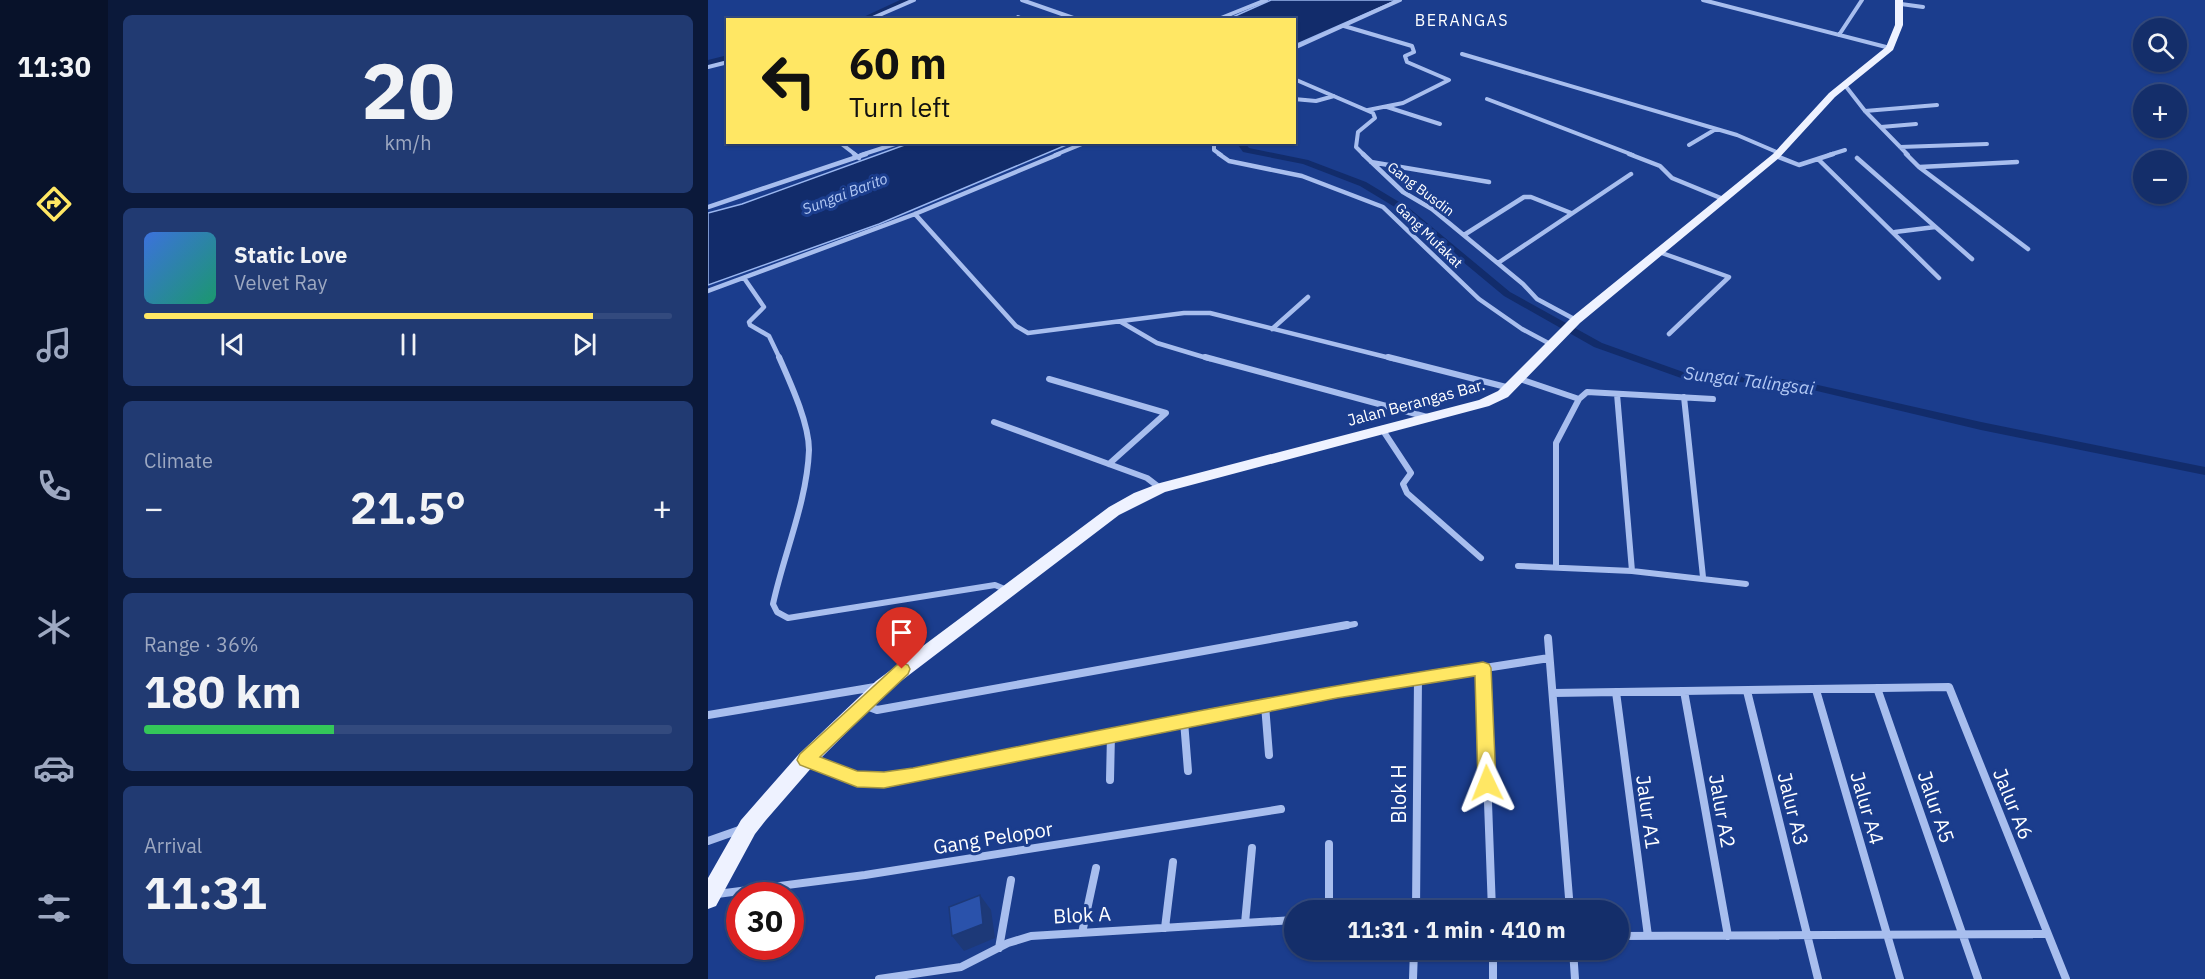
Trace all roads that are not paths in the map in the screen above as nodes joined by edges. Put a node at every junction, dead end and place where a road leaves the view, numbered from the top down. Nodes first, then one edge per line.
1 (914, 0) edge
2 (1022, 0) edge
3 (1266, 0) edge
4 (1400, 0) edge
5 (1703, 0) edge
6 (1862, 0) edge
7 (1900, 2) edge
8 (1923, 7) dead end
9 (873, 18) edge
10 (1073, 18) edge
11 (1221, 18) edge
12 (1344, 26) junction
13 (1839, 35) junction
14 (1296, 47) edge
15 (1890, 48) junction
16 (1462, 54) dead end
17 (726, 62) edge
18 (708, 67) edge
19 (1296, 80) edge
20 (1844, 84) junction
21 (1335, 96) junction
22 (1296, 99) edge
23 (1487, 99) dead end
24 (1937, 105) dead end
25 (1387, 107) junction
26 (1368, 110) junction
27 (1865, 111) junction
28 (1440, 124) dead end
29 (1916, 124) dead end
30 (1881, 127) junction
31 (1716, 129) junction
32 (842, 144) edge
33 (896, 144) edge
34 (1082, 144) edge
35 (1214, 144) edge
36 (1987, 144) dead end
37 (1689, 146) dead end
38 (1900, 147) junction
39 (1845, 150) dead end
40 (1778, 154) junction
41 (859, 158) junction
42 (1857, 158) dead end
43 (1818, 159) junction
44 (1370, 162) junction
45 (2017, 162) dead end
46 (1919, 167) junction
47 (1631, 174) dead end
48 (1490, 182) dead end
49 (1723, 200) junction
50 (708, 207) edge
51 (1571, 213) junction
52 (915, 214) junction
53 (1935, 227) junction
54 (1895, 232) junction
55 (1464, 235) junction
56 (2028, 249) dead end
57 (1659, 252) junction
58 (1972, 259) dead end
59 (1498, 263) junction
60 (744, 278) junction
61 (1939, 278) dead end
62 (708, 291) edge
63 (1308, 297) dead end
64 (1120, 321) junction
65 (1574, 322) junction
66 (1272, 329) junction
67 (1669, 334) dead end
68 (1555, 342) junction
69 (1049, 379) dead end
70 (1515, 384) junction
71 (1617, 394) junction
72 (1684, 397) junction
73 (1579, 399) junction
74 (1713, 399) dead end
75 (1427, 417) junction
76 (994, 422) dead end
77 (1382, 429) junction
78 (1109, 464) junction
79 (1160, 488) junction
80 (1480, 558) dead end
81 (1518, 566) dead end
82 (1556, 567) junction
83 (1632, 571) junction
84 (1703, 577) junction
85 (1746, 584) dead end
86 (1008, 590) junction
87 (1355, 624) dead end
88 (1548, 638) dead end
89 (1550, 658) junction
90 (1483, 668) junction
91 (1418, 678) junction
92 (882, 686) junction
93 (1877, 688) junction
94 (1816, 690) junction
95 (1747, 691) junction
96 (1616, 692) junction
97 (1684, 692) junction
98 (1553, 693) junction
99 (864, 705) junction
100 (1265, 705) junction
101 (708, 715) edge
102 (1184, 722) junction
103 (1111, 734) junction
104 (1269, 755) dead end
105 (806, 760) junction
106 (1188, 771) dead end
107 (1110, 780) dead end
108 (1281, 809) dead end
109 (748, 827) junction
110 (708, 840) edge
111 (1329, 844) dead end
112 (1252, 848) dead end
113 (1173, 862) dead end
114 (1095, 868) dead end
115 (1011, 880) dead end
116 (709, 897) edge
117 (1329, 900) edge
118 (1416, 900) edge
119 (1492, 900) edge
120 (1569, 900) edge
121 (1284, 920) edge
122 (1245, 922) junction
123 (1165, 928) junction
124 (1082, 933) junction
125 (2047, 934) junction
126 (1629, 936) edge
127 (1648, 936) junction
128 (1728, 936) junction
129 (1807, 936) junction
130 (1887, 936) junction
131 (1963, 936) junction
132 (999, 948) junction
133 (1414, 960) edge
134 (1493, 960) edge
135 (1574, 960) edge
136 (879, 979) edge
137 (1413, 979) edge
138 (1493, 979) edge
139 (1575, 979) edge
140 (1818, 979) edge
141 (1900, 979) edge
142 (1978, 979) edge
143 (2066, 979) edge

1 - 9 street
2 - 10 street
3 - 11 street
4 - 12 street
5 - 13 street
6 - 13 street
7 - 8 street
7 - 15 main road
12 - 14 street
12 - 25 street
13 - 15 street
15 - 20 main road, Jalan Berangas Bar.
16 - 31 street
17 - 18 street
19 - 21 street
20 - 27 street
20 - 40 main road, Jalan Berangas Bar.
21 - 22 street
21 - 26 street
23 - 49 street
24 - 27 street
25 - 26 street
25 - 28 street
26 - 44 street, Gang Busdin
27 - 30 street
29 - 30 street
30 - 38 street
31 - 37 street
31 - 40 street
32 - 41 street
33 - 41 street
34 - 52 street
35 - 68 street, Gang Mufakat
36 - 38 street
38 - 46 street
39 - 43 street
40 - 43 street
40 - 49 main road, Jalan Berangas Bar.
41 - 50 street
42 - 53 street
43 - 54 street
44 - 48 street
44 - 55 street, Gang Busdin
45 - 46 street
46 - 56 street
47 - 51 street
49 - 57 main road, Jalan Berangas Bar.
51 - 55 street
51 - 59 street
52 - 60 street
52 - 64 street
53 - 54 street
53 - 58 street
54 - 61 street
55 - 59 street, Gang Busdin
57 - 65 main road, Jalan Berangas Bar.
57 - 67 street
59 - 65 street, Gang Busdin
60 - 62 street
60 - 86 street
63 - 66 street
64 - 66 street
64 - 75 street
65 - 68 main road, Jalan Berangas Bar.
66 - 70 street
68 - 70 main road, Jalan Berangas Bar.
69 - 78 street
70 - 73 street
70 - 75 main road, Jalan Berangas Bar.
71 - 72 street
71 - 73 street
71 - 83 street
72 - 74 street
72 - 84 street
73 - 82 street
75 - 77 main road, Jalan Berangas Bar.
76 - 78 street
77 - 79 main road, Jalan Berangas Bar.
77 - 80 street
78 - 79 street
79 - 86 main road, Jalan Berangas Bar.
81 - 82 street
82 - 83 street
83 - 84 street
84 - 85 street
86 - 92 main road, Jalan Berangas Bar.
87 - 99 street
88 - 89 street
89 - 90 street
89 - 98 street
90 - 91 street
90 - 119 street
91 - 100 street
91 - 118 street, Blok H
92 - 99 main road, Jalan Berangas Bar.
92 - 101 street
93 - 94 street
93 - 125 street, Jalur A6
93 - 131 street, Jalur A5
94 - 95 street
94 - 130 street, Jalur A4
95 - 97 street
95 - 129 street, Jalur A3
96 - 97 street
96 - 98 street
96 - 127 street, Jalur A1
97 - 128 street, Jalur A2
98 - 120 street
99 - 105 main road, Jalan Berangas Bar.
100 - 102 street
100 - 104 street
102 - 103 street
102 - 106 street
103 - 105 street
103 - 107 street
105 - 109 main road, Jalan Berangas Bar.
108 - 116 street, Gang Pelopor
109 - 110 street
109 - 116 main road, Jalan Berangas Bar.
111 - 117 street
112 - 122 street
113 - 123 street
114 - 124 street
115 - 132 street
121 - 122 street, Blok A
122 - 123 street, Blok A
123 - 124 street, Blok A
124 - 132 street, Blok A
125 - 131 street
125 - 143 street, Jalur A6
126 - 127 street
127 - 128 street
128 - 129 street
129 - 130 street
129 - 140 street, Jalur A3
130 - 131 street
130 - 141 street, Jalur A4
131 - 142 street, Jalur A5
132 - 136 street, Blok A
133 - 137 street
134 - 138 street
135 - 139 street

